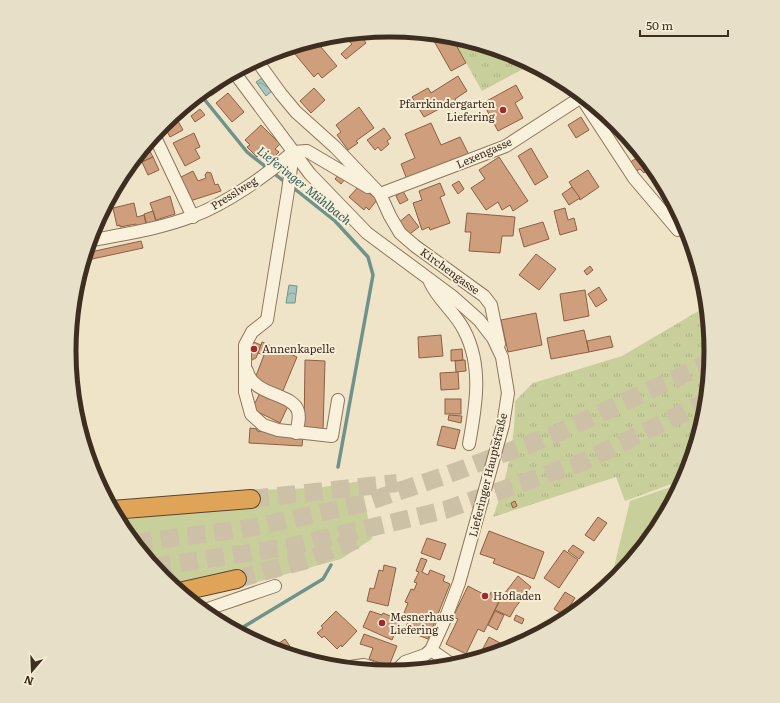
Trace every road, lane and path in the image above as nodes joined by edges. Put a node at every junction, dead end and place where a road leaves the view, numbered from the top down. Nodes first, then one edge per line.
1 (260, 65) edge
2 (237, 77) edge
3 (577, 99) edge
4 (591, 110) edge
5 (157, 141) edge
6 (293, 152) junction
7 (380, 194) junction
8 (192, 216) junction
9 (678, 230) dead end
10 (96, 240) edge
11 (429, 279) junction
12 (502, 357) junction
13 (245, 364) junction
14 (338, 400) dead end
15 (296, 433) junction
16 (469, 444) dead end
17 (251, 499) tunnel mouth
18 (118, 509) edge
19 (237, 579) tunnel mouth
20 (275, 586) dead end
21 (186, 590) edge
22 (209, 609) edge
23 (431, 650) junction
24 (446, 661) edge
25 (402, 665) edge

1 - 7 street, Kirchengasse
2 - 6 street, Lieferinger Hauptstraße
3 - 7 street, Lexengasse
4 - 9 street, Lexengasse
5 - 8 street
6 - 7 street
6 - 8 street, Presslweg
6 - 11 street, Lieferinger Hauptstraße
6 - 13 street
7 - 12 street, Kirchengasse
8 - 10 street, Presslweg
11 - 12 street, Lieferinger Hauptstraße
11 - 16 street, Lieferinger Hauptstraße
12 - 23 street, Lieferinger Hauptstraße
13 - 15 street
13 - 15 street
14 - 15 street
17 - 18 highway
19 - 21 highway
20 - 22 street
23 - 24 street
23 - 25 street

